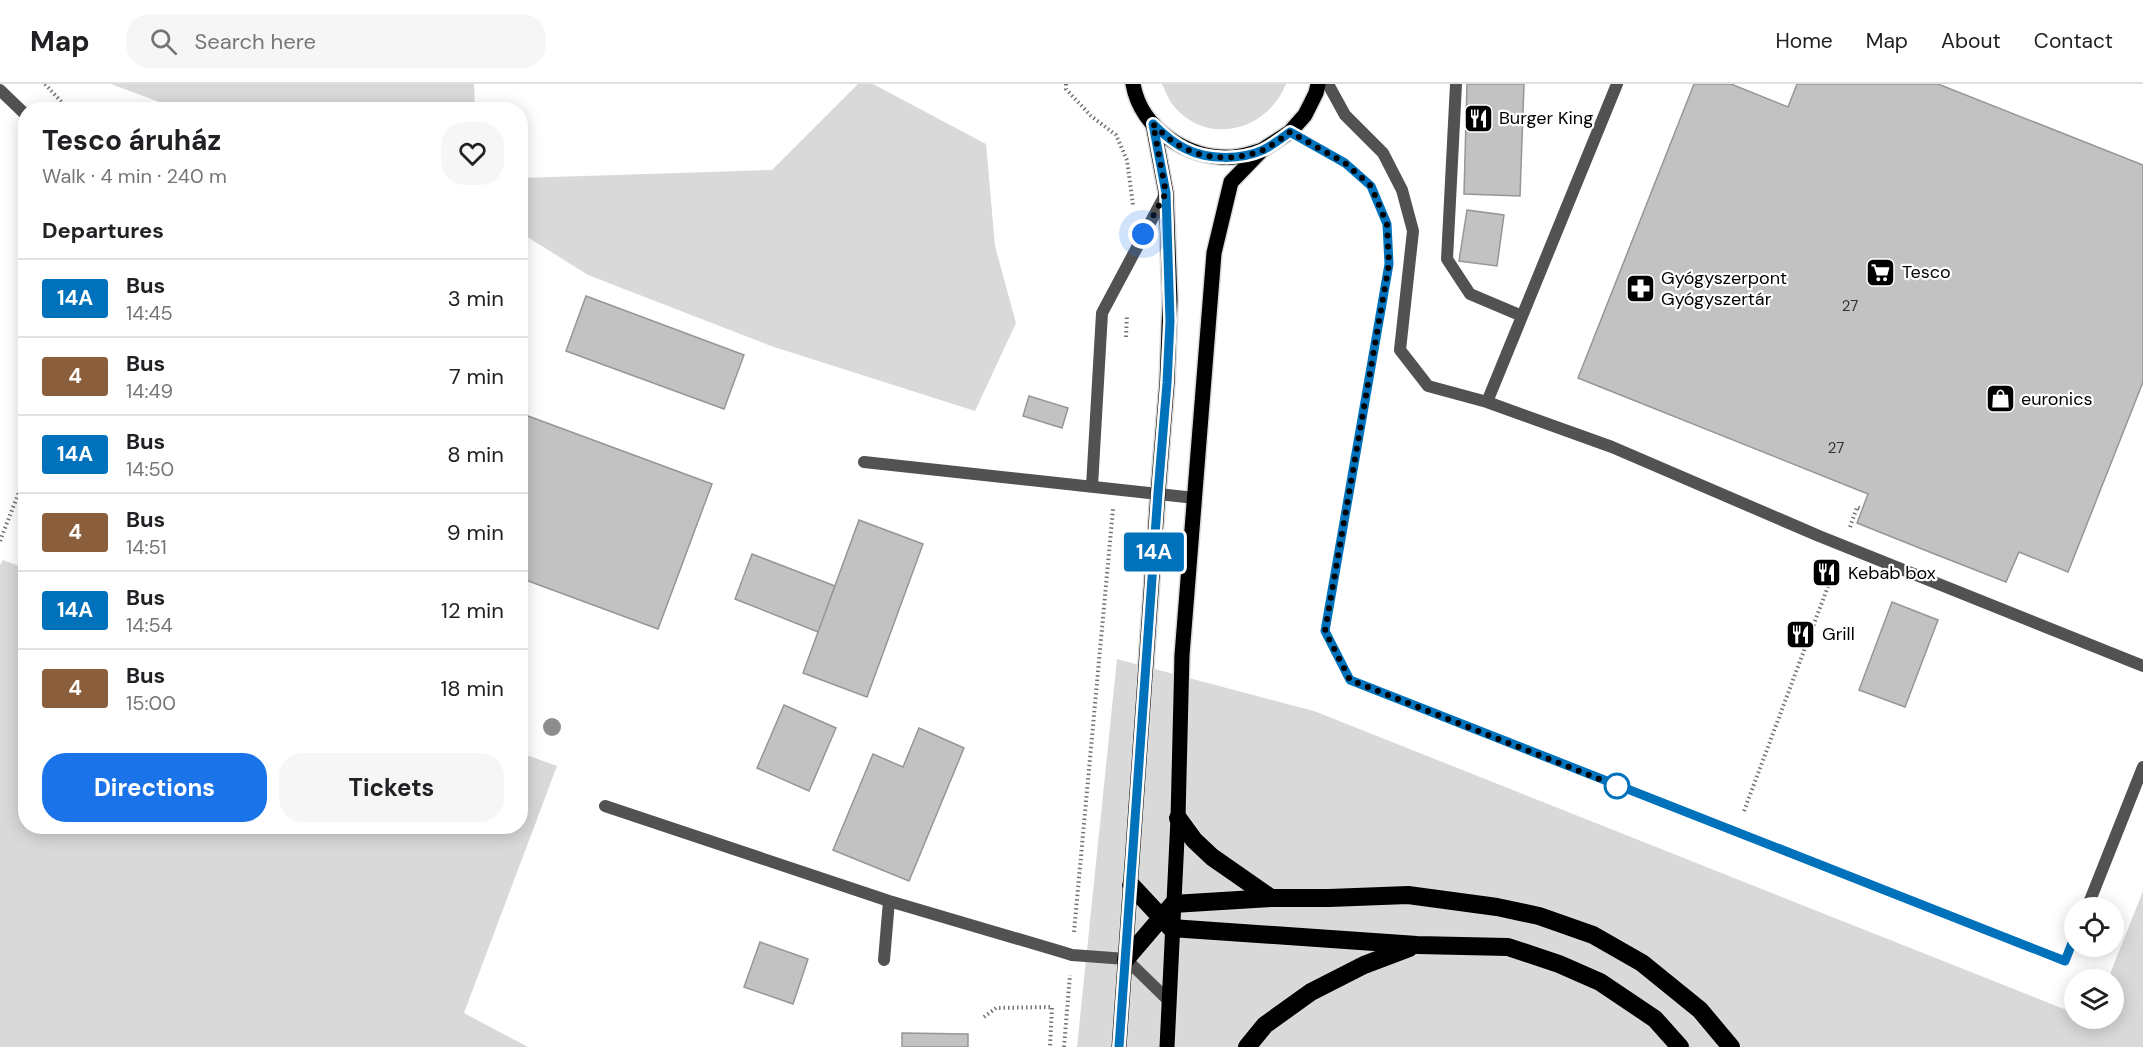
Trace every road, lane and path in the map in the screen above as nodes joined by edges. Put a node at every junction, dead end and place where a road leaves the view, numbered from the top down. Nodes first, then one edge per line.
1 (45, 84) edge
2 (1133, 84) edge
3 (1318, 84) edge
4 (1328, 84) edge
5 (1456, 84) edge
6 (1617, 84) edge
7 (0, 90) edge
8 (62, 102) edge
9 (18, 107) edge
10 (1153, 124) junction
11 (1290, 132) junction
12 (1263, 150) junction
13 (1166, 193) junction
14 (1522, 316) junction
15 (1487, 402) junction
16 (864, 462) dead end
17 (1092, 486) junction
18 (1115, 489) junction
19 (1158, 493) junction
20 (18, 495) edge
21 (1195, 498) junction
22 (1862, 509) dead end
23 (0, 541) edge
24 (1843, 545) junction
25 (2143, 666) edge
26 (2143, 767) edge
27 (605, 806) dead end
28 (1178, 818) junction
29 (1736, 833) junction
30 (1131, 885) junction
31 (1271, 897) junction
32 (2091, 897) edge
33 (889, 901) junction
34 (1168, 916) junction
35 (1417, 945) junction
36 (1072, 955) junction
37 (2067, 957) edge
38 (1126, 959) junction
39 (884, 960) dead end
40 (1167, 999) junction
41 (984, 1017) dead end
42 (1050, 1047) edge
43 (1064, 1047) edge
44 (1119, 1047) edge
45 (1167, 1047) edge
46 (1247, 1047) edge
47 (1680, 1047) edge
48 (1731, 1047) edge

1 - 8 path
2 - 10 main road
3 - 11 main road
4 - 15 lane
5 - 14 lane
6 - 14 lane
7 - 9 lane
10 - 12 main road
10 - 13 main road
11 - 12 main road
11 - 29 lane
12 - 21 main road
13 - 17 lane
13 - 19 main road
14 - 15 lane
15 - 24 lane
16 - 17 lane
17 - 18 lane
18 - 19 lane
18 - 36 path
19 - 21 lane
19 - 30 main road
20 - 23 path
21 - 28 main road
22 - 24 path
24 - 25 lane
24 - 29 path
26 - 32 lane
27 - 33 lane
28 - 31 highway
28 - 34 main road
29 - 37 lane
30 - 34 highway
30 - 38 main road
31 - 34 highway
31 - 48 highway
33 - 36 lane
33 - 39 lane
34 - 35 highway
34 - 38 highway
34 - 40 main road
35 - 46 highway
35 - 47 highway
36 - 38 lane
36 - 43 path
38 - 40 lane
38 - 44 main road
40 - 45 main road
41 - 42 path

